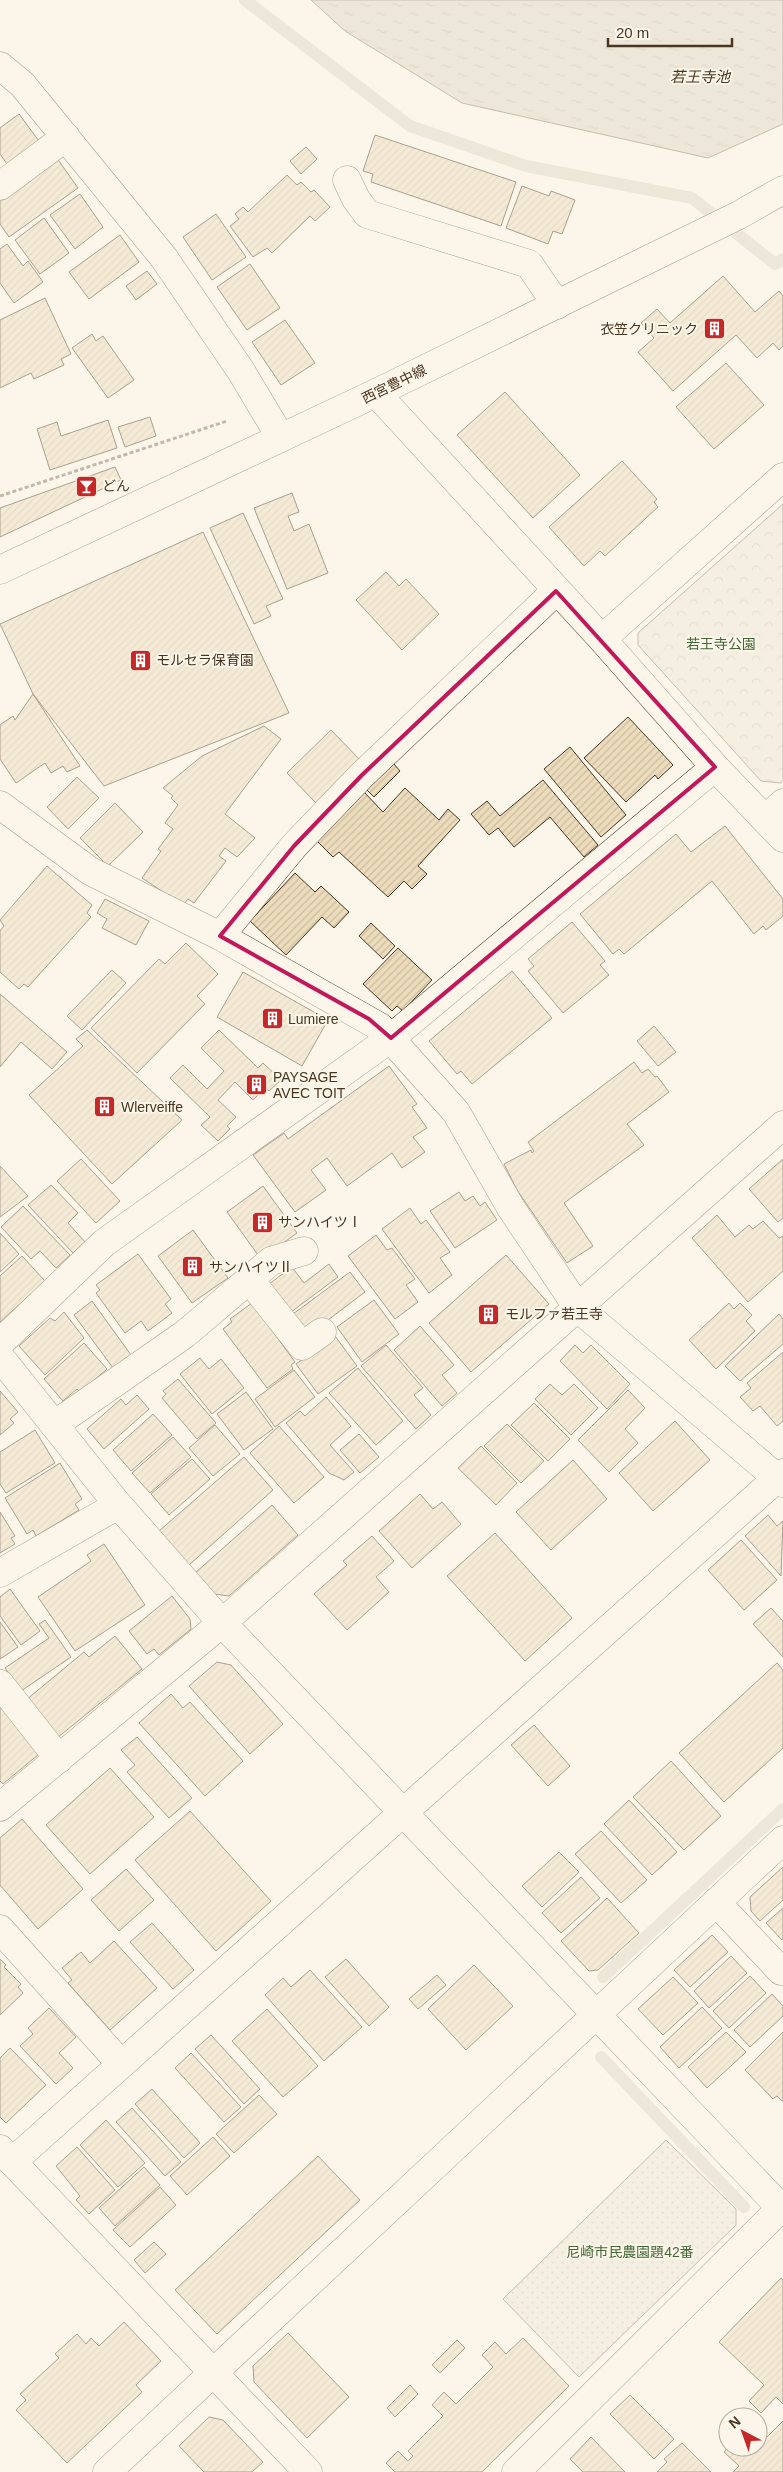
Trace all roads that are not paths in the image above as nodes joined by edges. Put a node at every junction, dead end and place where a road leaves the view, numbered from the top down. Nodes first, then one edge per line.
1 (0, 66) edge
2 (66, 137) junction
3 (347, 180) dead end
4 (0, 186) edge
5 (783, 190) edge
6 (557, 305) junction
7 (376, 393) junction
8 (281, 438) junction
9 (783, 477) edge
10 (0, 570) edge
11 (556, 591) junction
12 (602, 639) junction
13 (715, 767) junction
14 (0, 805) edge
15 (777, 820) edge
16 (220, 936) junction
17 (391, 1038) junction
18 (783, 1125) edge
19 (304, 1251) dead end
20 (249, 1280) junction
21 (578, 1308) junction
22 (322, 1332) dead end
23 (0, 1343) edge
24 (0, 1357) edge
25 (54, 1425) junction
26 (781, 1478) edge
27 (118, 1505) junction
28 (0, 1573) edge
29 (222, 1623) junction
30 (0, 1684) edge
31 (59, 1759) junction
32 (1, 1804) edge
33 (404, 1814) junction
34 (783, 1840) edge
35 (716, 1902) junction
36 (0, 1929) edge
37 (781, 1971) dead end
38 (596, 2014) junction
39 (121, 2064) junction
40 (6, 2156) edge
41 (782, 2208) edge
42 (214, 2372) junction
43 (107, 2472) edge
44 (308, 2472) edge
45 (516, 2472) edge

1 - 2 street
2 - 4 street
2 - 8 street
3 - 6 street
5 - 6 street, 西宮豊中線
6 - 7 street, 西宮豊中線
7 - 8 street, 西宮豊中線
7 - 11 street
8 - 10 street, 西宮豊中線
9 - 12 street
11 - 12 street
11 - 16 street
12 - 13 street
13 - 15 street
13 - 17 street
14 - 16 street
16 - 17 street
17 - 21 street
17 - 23 street
18 - 21 street
19 - 20 street
20 - 22 street
20 - 25 street
21 - 26 street
21 - 29 street
24 - 25 street
25 - 27 street
26 - 33 street
27 - 28 street
27 - 29 street
29 - 31 street
29 - 33 street
30 - 31 street
31 - 32 street
33 - 38 street
33 - 39 street
34 - 35 street
35 - 37 street
35 - 38 street
36 - 39 street
38 - 41 street
38 - 42 street
39 - 40 street
40 - 42 street
41 - 45 street
42 - 43 street
42 - 44 street

